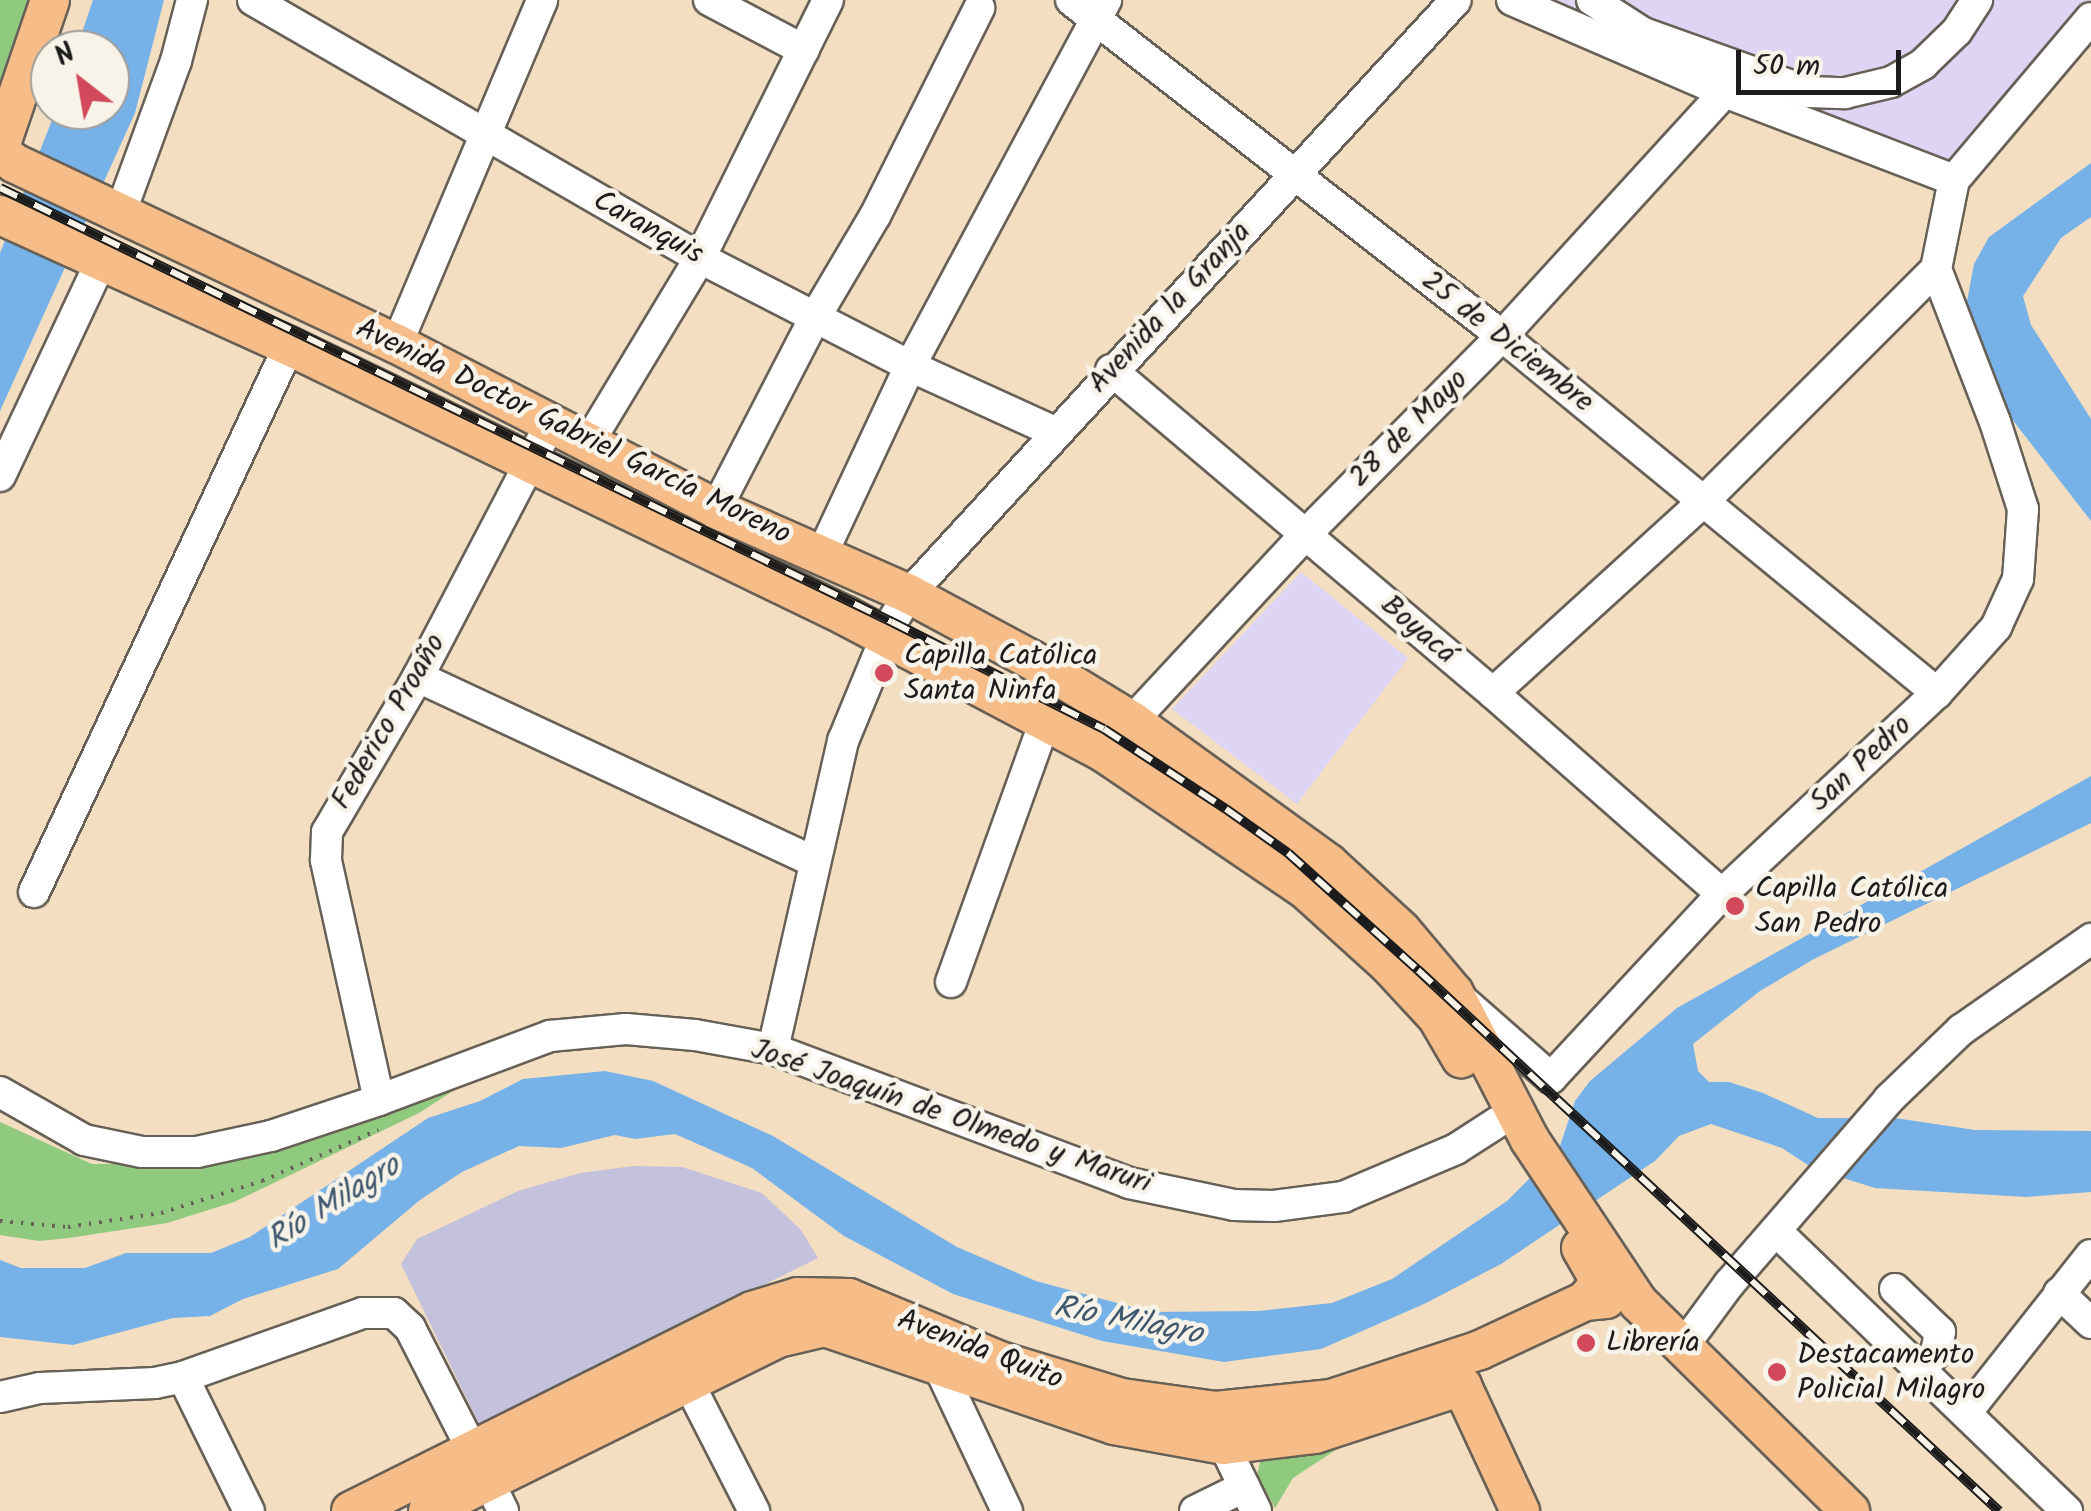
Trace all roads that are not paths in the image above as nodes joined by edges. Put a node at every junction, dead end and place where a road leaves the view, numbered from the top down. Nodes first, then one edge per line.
1 (50, 0) edge
2 (192, 0) edge
3 (253, 0) edge
4 (542, 0) edge
5 (710, 0) edge
6 (828, 0) edge
7 (1456, 0) edge
8 (1512, 0) edge
9 (1592, 0) edge
10 (1977, 0) edge
11 (1090, 6) edge
12 (979, 8) dead end
13 (2091, 18) edge
14 (804, 50) junction
15 (1726, 92) junction
16 (484, 136) junction
17 (4, 154) edge
18 (1294, 176) junction
19 (1954, 180) junction
20 (112, 210) junction
21 (0, 215) edge
22 (89, 256) junction
23 (700, 258) junction
24 (1936, 270) junction
25 (814, 318) junction
26 (1502, 336) junction
27 (397, 344) junction
28 (289, 346) junction
29 (910, 366) junction
30 (1111, 370) junction
31 (551, 423) junction
32 (1056, 432) junction
33 (589, 442) junction
34 (529, 462) junction
35 (0, 476) edge
36 (1704, 500) junction
37 (716, 509) junction
38 (1304, 536) junction
39 (822, 554) junction
40 (896, 617) junction
41 (418, 677) junction
42 (1493, 693) junction
43 (1937, 693) junction
44 (1045, 721) junction
45 (1132, 721) junction
46 (814, 862) junction
47 (34, 892) dead end
48 (1722, 894) junction
49 (2091, 939) edge
50 (952, 982) dead end
51 (1454, 993) junction
52 (773, 1048) junction
53 (0, 1092) edge
54 (382, 1114) junction
55 (1514, 1138) junction
56 (1776, 1231) junction
57 (2091, 1254) edge
58 (1596, 1275) junction
59 (1729, 1284) junction
60 (1895, 1289) dead end
61 (2059, 1293) junction
62 (1646, 1310) junction
63 (2091, 1323) edge
64 (1684, 1345) junction
65 (1480, 1350) junction
66 (940, 1367) junction
67 (1921, 1370) junction
68 (183, 1377) junction
69 (689, 1384) junction
70 (1462, 1386) junction
71 (2, 1396) edge
72 (1966, 1413) junction
73 (1224, 1445) junction
74 (488, 1481) edge
75 (1250, 1499) edge
76 (249, 1511) edge
77 (351, 1511) edge
78 (428, 1511) edge
79 (754, 1511) edge
80 (1008, 1511) edge
81 (1195, 1511) edge
82 (1520, 1511) edge
83 (1850, 1511) edge
84 (2068, 1511) edge

1 - 17 main road
2 - 20 street
3 - 16 street, Caranquis
4 - 16 street
5 - 14 street
6 - 14 street
7 - 18 street, Avenida la Granja
8 - 15 street
9 - 10 street
11 - 18 street, 25 de Diciembre
11 - 29 street
12 - 25 street
13 - 19 street
14 - 23 street
15 - 19 street
15 - 26 street, 28 de Mayo
16 - 23 street, Caranquis
16 - 27 street
17 - 20 main road, Avenida Doctor Gabriel García Moreno
18 - 26 street, 25 de Diciembre
18 - 30 street, Avenida la Granja
19 - 24 street
20 - 27 main road, Avenida Doctor Gabriel García Moreno
21 - 22 main road, Avenida Doctor Gabriel García Moreno
22 - 28 main road, Avenida Doctor Gabriel García Moreno
22 - 35 street
23 - 25 street, Caranquis
23 - 33 street
24 - 36 street
24 - 43 street, San Pedro
25 - 29 street, Caranquis
25 - 37 street
26 - 36 street, 25 de Diciembre
26 - 38 street, 28 de Mayo
27 - 31 main road, Avenida Doctor Gabriel García Moreno
28 - 34 main road, Avenida Doctor Gabriel García Moreno
28 - 47 street
29 - 32 street, Caranquis
29 - 39 street
30 - 32 street, Avenida la Granja
30 - 38 street, Boyacá
31 - 33 main road, Avenida Doctor Gabriel García Moreno
31 - 34 street, Federico Proaño
32 - 40 street, Avenida la Granja
33 - 37 main road, Avenida Doctor Gabriel García Moreno
34 - 40 main road, Avenida Doctor Gabriel García Moreno
34 - 41 street, Federico Proaño
36 - 42 street
36 - 43 street, 25 de Diciembre
37 - 39 main road, Avenida Doctor Gabriel García Moreno
38 - 42 street, Boyacá
38 - 45 street, 28 de Mayo
39 - 40 main road, Avenida Doctor Gabriel García Moreno
40 - 44 main road, Avenida Doctor Gabriel García Moreno
40 - 45 main road, Avenida Doctor Gabriel García Moreno
40 - 46 street, Avenida la Granja
41 - 46 street
41 - 54 street, Federico Proaño
42 - 48 street, Boyacá
43 - 48 street, San Pedro
44 - 50 street
44 - 55 main road, Avenida Doctor Gabriel García Moreno
45 - 51 main road, Avenida Doctor Gabriel García Moreno
46 - 52 street, Avenida la Granja
48 - 51 street, San Pedro
49 - 56 street
51 - 55 main road, Avenida Doctor Gabriel García Moreno
52 - 54 street, José Joaquín de Olmedo y Maruri
52 - 55 street, José Joaquín de Olmedo y Maruri
53 - 54 street, José Joaquín de Olmedo y Maruri
55 - 58 main road, Avenida Doctor Gabriel García Moreno
56 - 59 street
56 - 67 street
57 - 61 street
58 - 62 main road, Avenida Doctor Gabriel García Moreno
58 - 65 main road, Avenida Quito
59 - 62 street
59 - 64 street
60 - 67 street
61 - 63 street
61 - 72 street
62 - 64 main road, Avenida Doctor Gabriel García Moreno
64 - 83 main road, Avenida Doctor Gabriel García Moreno
65 - 70 main road
65 - 74 main road, Avenida Quito
66 - 69 main road, Avenida Quito
66 - 73 main road, Avenida Quito
66 - 80 street
67 - 72 street
68 - 71 street
68 - 74 street
68 - 76 street
69 - 74 main road, Avenida Quito
69 - 79 street
70 - 73 main road, Avenida Quito
70 - 82 main road
72 - 84 street
73 - 75 street
74 - 77 main road, Avenida Quito
74 - 78 main road, Avenida Quito
75 - 81 street

